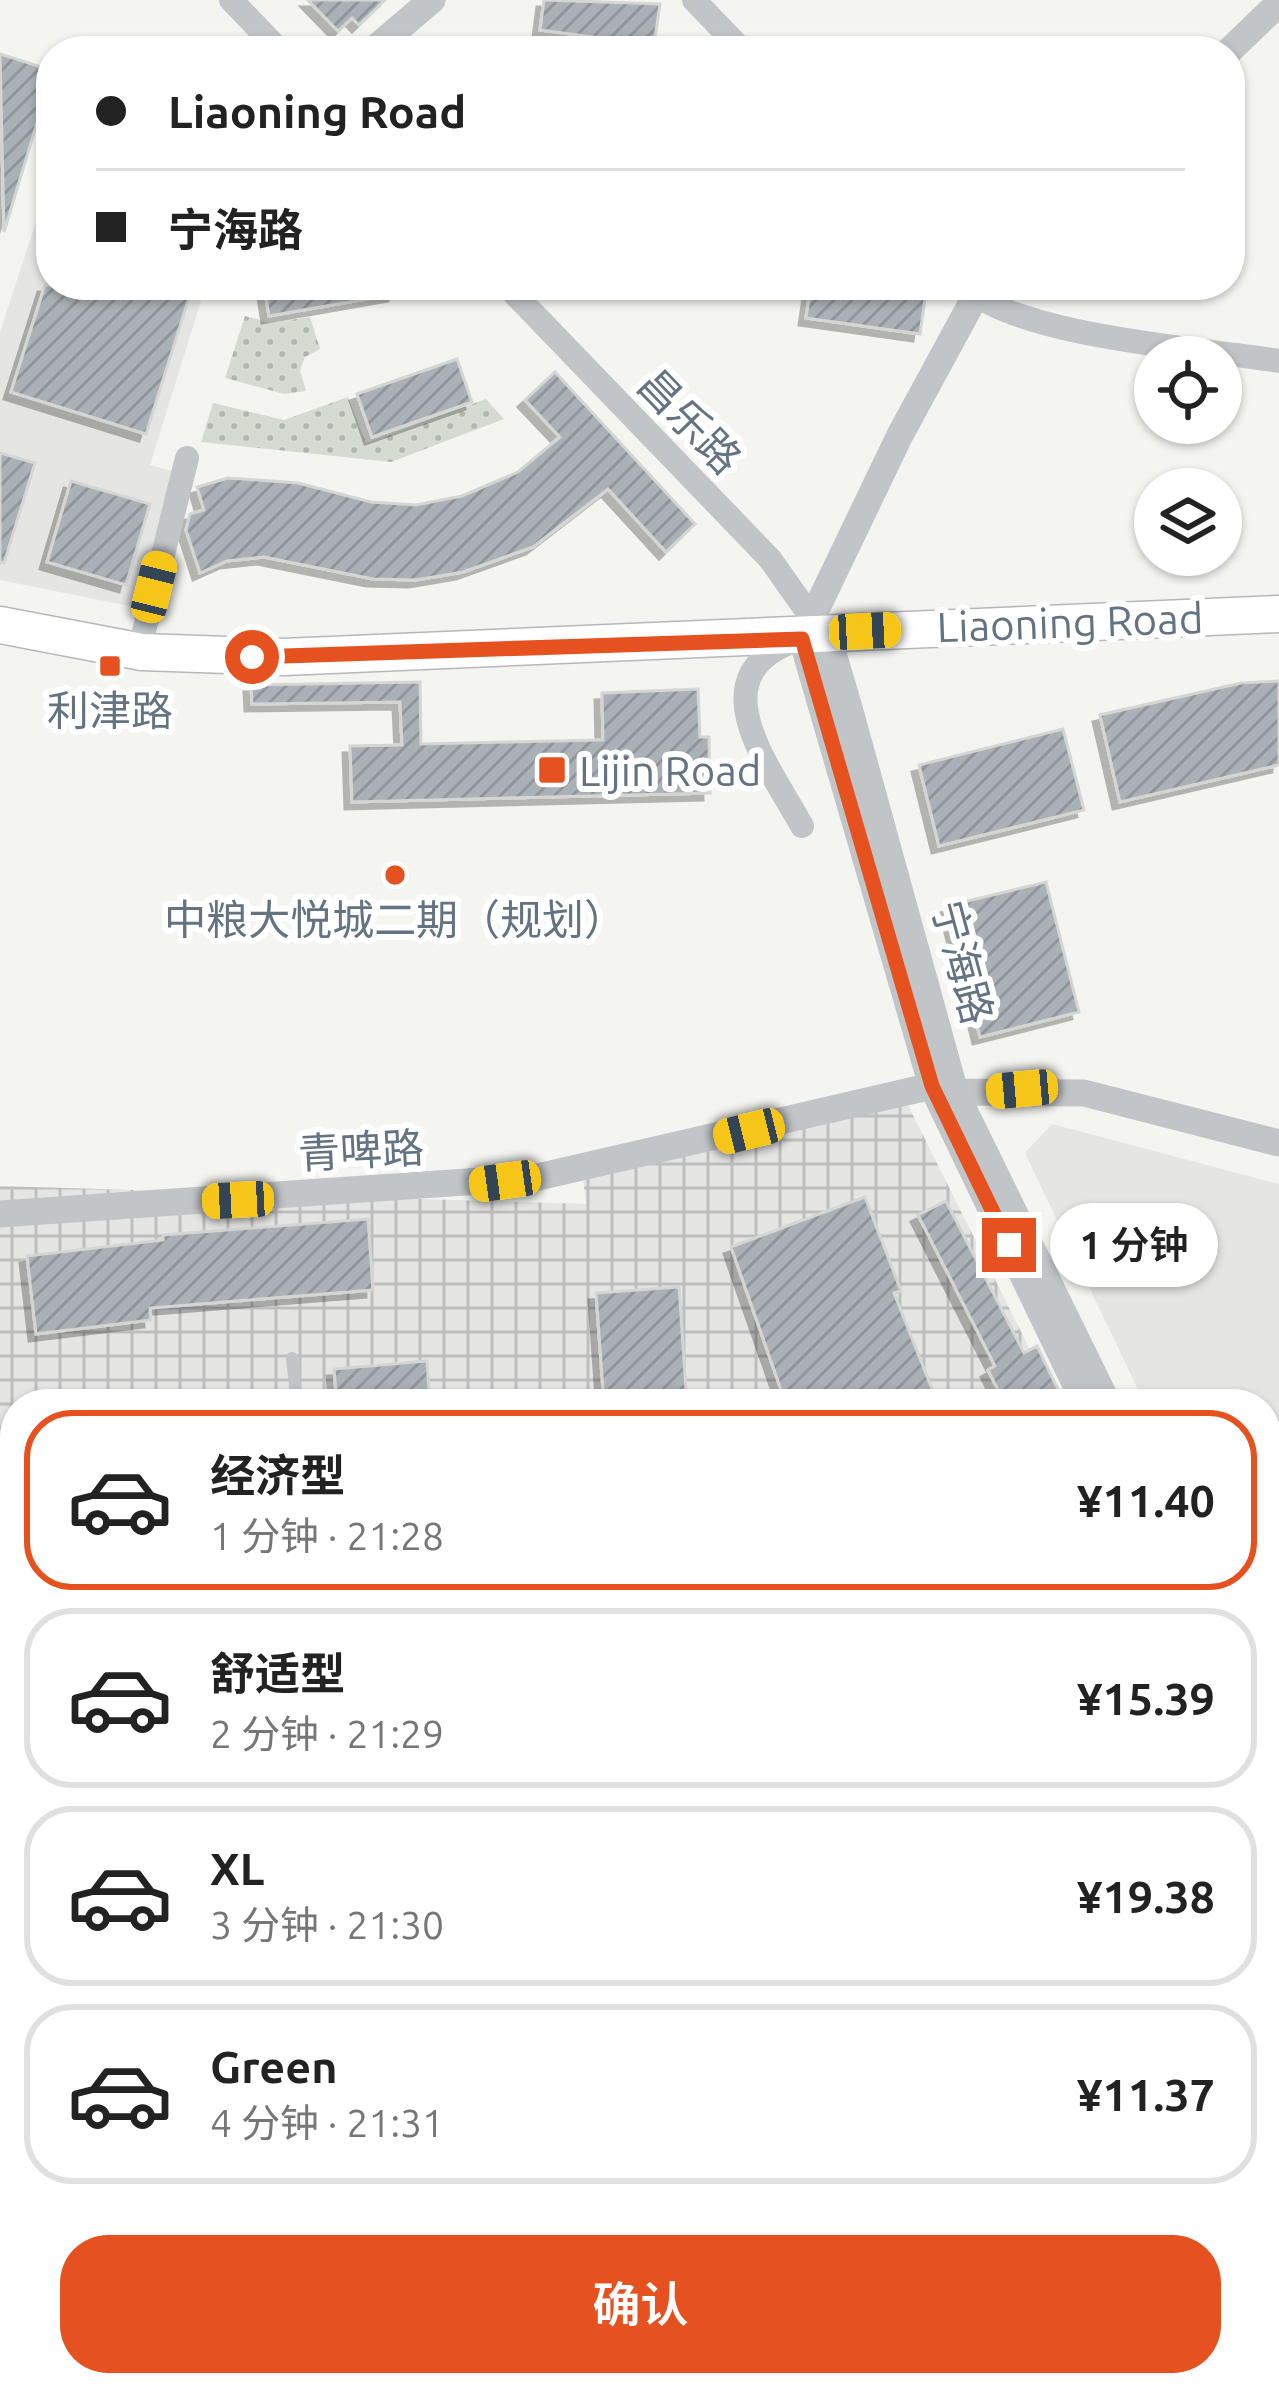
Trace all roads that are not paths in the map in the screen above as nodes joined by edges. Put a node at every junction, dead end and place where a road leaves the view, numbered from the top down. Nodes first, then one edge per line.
1 (231, 0) edge
2 (432, 0) edge
3 (694, 0) edge
4 (1279, 3) edge
5 (266, 36) edge
6 (390, 36) edge
7 (728, 36) edge
8 (1245, 36) edge
9 (520, 300) edge
10 (970, 300) edge
11 (992, 300) edge
12 (1279, 361) edge
13 (187, 458) dead end
14 (1279, 601) edge
15 (0, 603) edge
16 (1279, 614) edge
17 (0, 625) edge
18 (813, 629) junction
19 (903, 629) junction
20 (144, 631) junction
21 (848, 704) junction
22 (802, 826) dead end
23 (944, 1089) junction
24 (1279, 1143) edge
25 (0, 1214) edge
26 (292, 1358) dead end
27 (295, 1389) edge
28 (1078, 1389) edge
29 (1100, 1389) edge

1 - 5 street
2 - 6 street
3 - 7 street
4 - 8 street
9 - 18 street, 昌乐路
10 - 18 street
11 - 12 street
13 - 20 street
14 - 18 main road, Liaoning Road
15 - 20 main road, Liaoning Road
16 - 19 main road, Liaoning Road
17 - 18 main road, Liaoning Road
18 - 19 main road, Liaoning Road
18 - 20 main road, Liaoning Road
18 - 21 street, 宁海路
18 - 22 street
18 - 23 street, 宁海路
19 - 21 street
21 - 23 street, 宁海路
23 - 24 street, 青啤路
23 - 25 street, 青啤路
23 - 28 street, 宁海路
23 - 29 street, 宁海路
26 - 27 lane

